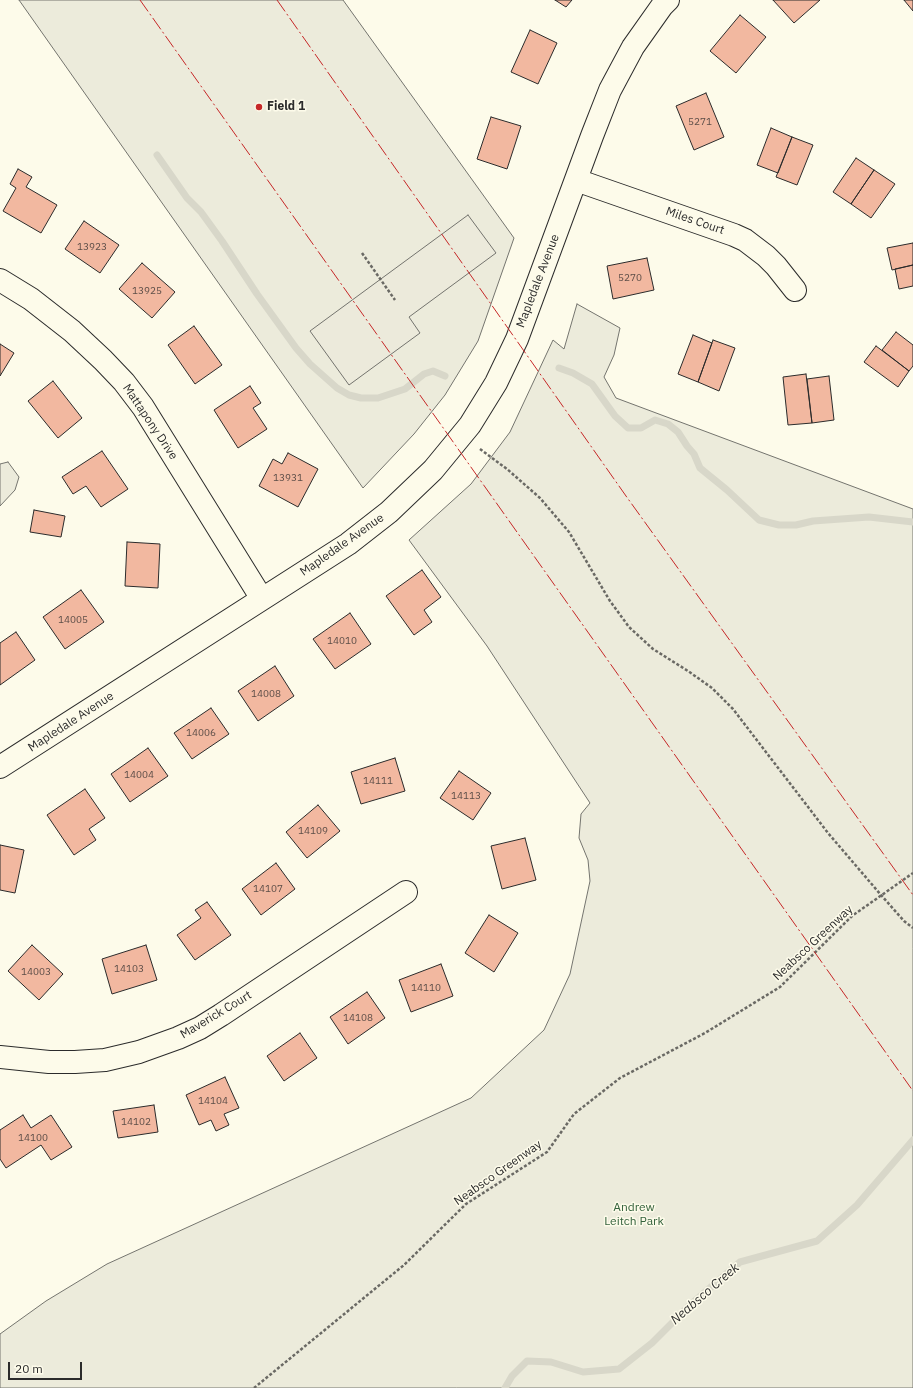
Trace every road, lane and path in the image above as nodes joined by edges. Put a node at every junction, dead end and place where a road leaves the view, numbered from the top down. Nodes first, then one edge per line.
1 (668, 0) edge
2 (576, 180) junction
3 (362, 253) dead end
4 (0, 280) edge
5 (795, 290) dead end
6 (396, 300) dead end
7 (462, 435) junction
8 (262, 599) junction
9 (0, 767) edge
10 (913, 874) edge
11 (406, 892) dead end
12 (881, 896) junction
13 (913, 928) edge
14 (0, 1057) edge
15 (254, 1388) edge

1 - 2 street, Mapledale Avenue
2 - 5 street, Miles Court
2 - 7 street, Mapledale Avenue
3 - 6 path
4 - 8 street, Mattapony Drive
7 - 8 street, Mapledale Avenue
7 - 12 path
8 - 9 street, Mapledale Avenue
10 - 12 path, Neabsco Greenway
11 - 14 street, Maverick Court
12 - 13 path
12 - 15 path, Neabsco Greenway

